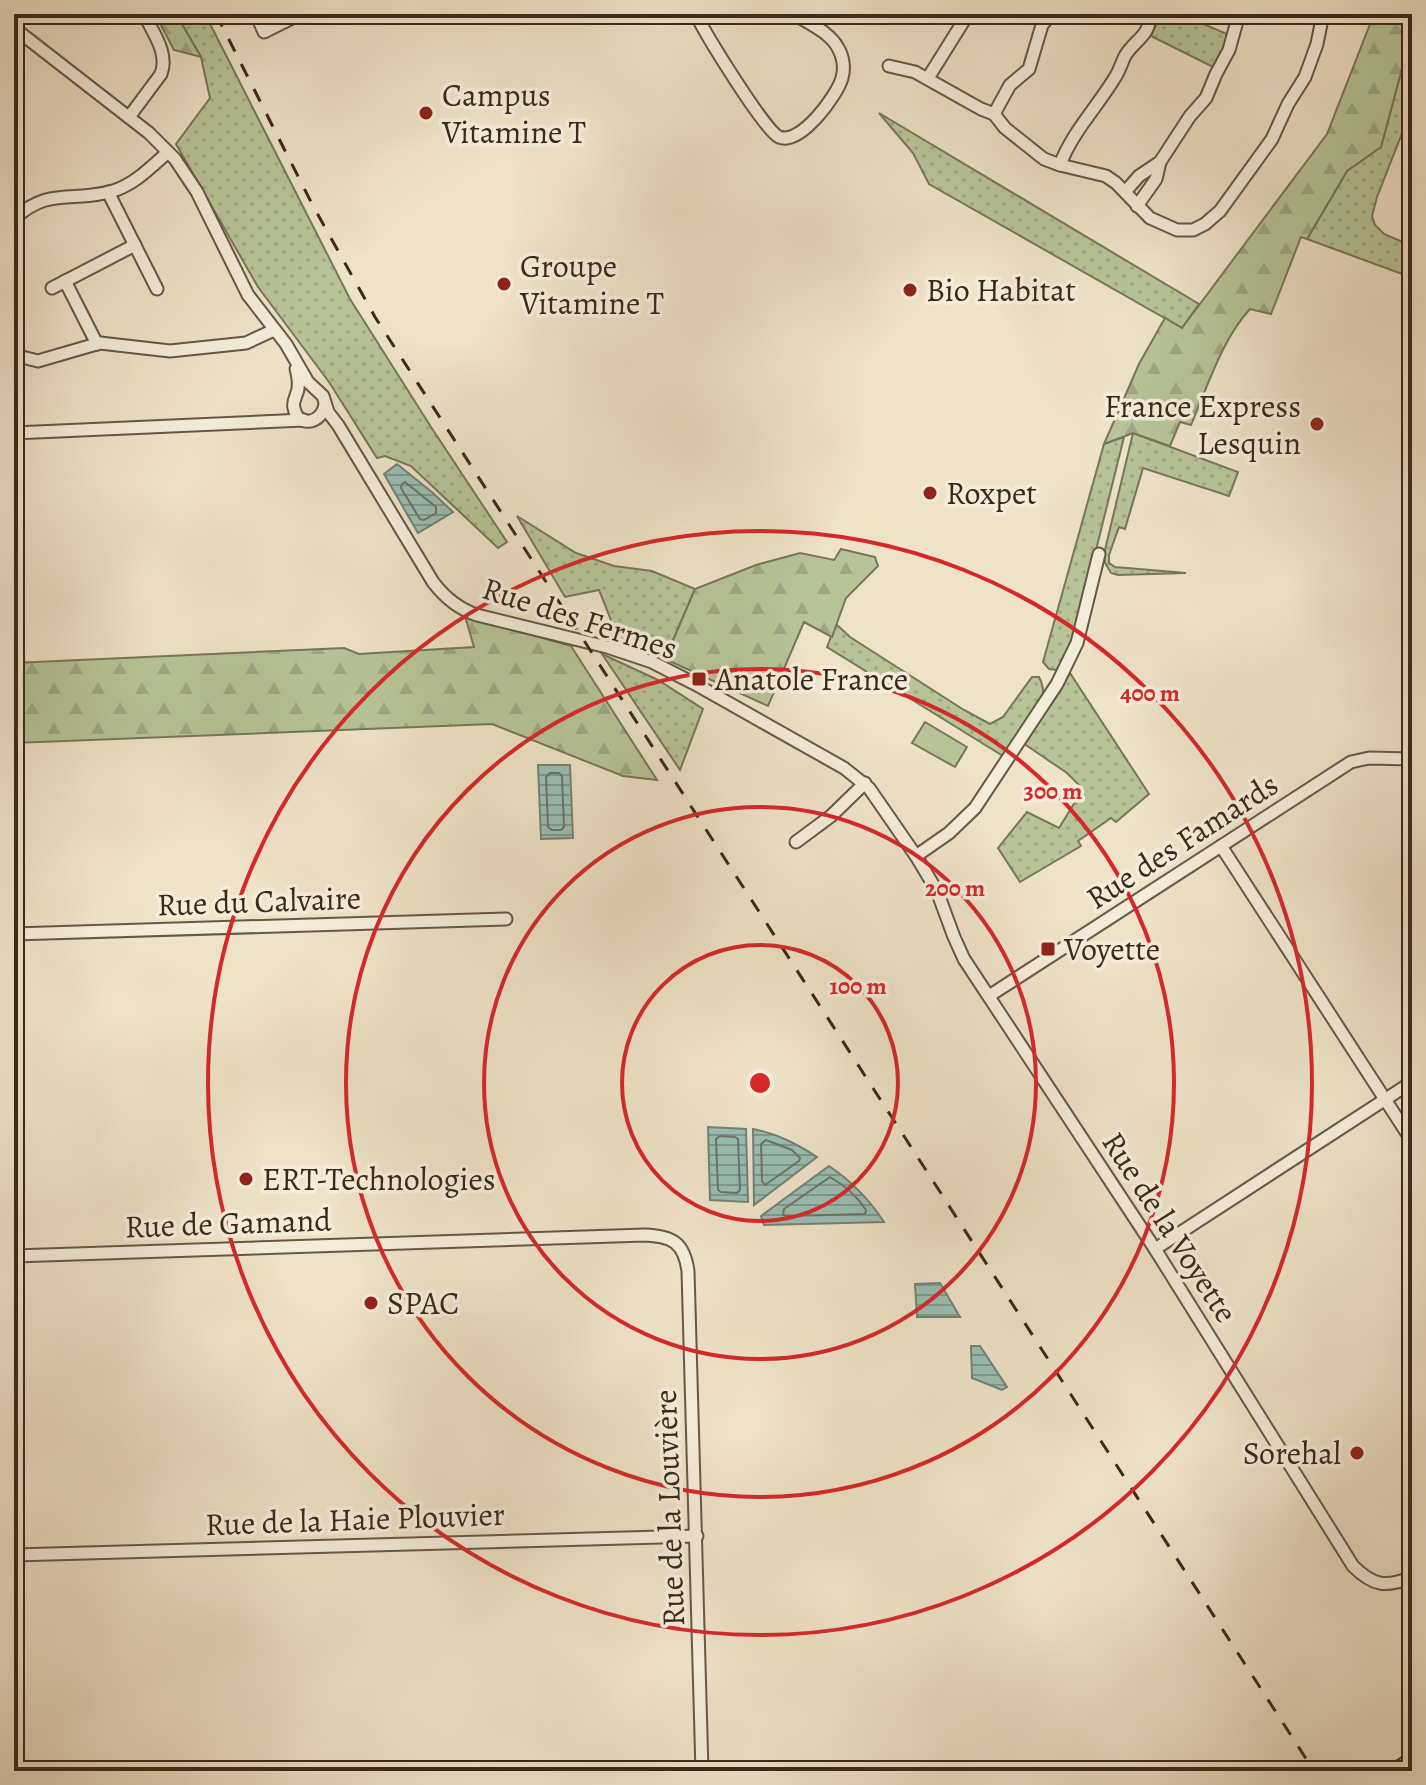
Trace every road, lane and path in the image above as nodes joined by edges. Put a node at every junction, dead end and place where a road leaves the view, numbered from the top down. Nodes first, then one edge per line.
1 (144, 14) edge
2 (256, 14) edge
3 (300, 14) edge
4 (696, 14) edge
5 (794, 14) edge
6 (968, 14) edge
7 (1051, 14) edge
8 (1150, 14) edge
9 (1239, 14) edge
10 (1323, 14) edge
11 (14, 28) edge
12 (889, 66) dead end
13 (928, 78) junction
14 (994, 114) junction
15 (129, 117) junction
16 (168, 152) junction
17 (1160, 162) junction
18 (1060, 165) junction
19 (108, 192) junction
20 (1125, 192) junction
21 (1137, 206) junction
22 (14, 219) edge
23 (135, 245) junction
24 (65, 281) junction
25 (52, 288) dead end
26 (157, 289) dead end
27 (274, 330) junction
28 (97, 344) junction
29 (14, 350) edge
30 (293, 356) junction
31 (317, 391) junction
32 (295, 399) junction
33 (325, 404) junction
34 (308, 420) junction
35 (252, 422) junction
36 (14, 433) edge
37 (344, 435) junction
38 (1099, 554) dead end
39 (1412, 759) edge
40 (865, 783) junction
41 (796, 842) dead end
42 (1221, 846) junction
43 (916, 856) junction
44 (506, 919) dead end
45 (14, 934) edge
46 (989, 996) junction
47 (1412, 1082) edge
48 (1385, 1100) junction
49 (1412, 1141) edge
50 (680, 1246) joint
51 (1155, 1249) junction
52 (14, 1256) edge
53 (697, 1536) junction
54 (14, 1555) edge
55 (1412, 1577) edge
56 (1412, 1760) edge
57 (702, 1771) edge
58 (1395, 1771) edge

1 - 15 street
2 - 3 street
4 - 5 street
6 - 13 street
7 - 14 street
8 - 18 street
9 - 17 street
10 - 21 street
11 - 15 street
12 - 13 street
13 - 14 street
14 - 18 street
15 - 16 street
16 - 19 street
16 - 27 street
17 - 20 street
17 - 21 street
18 - 20 street
19 - 22 street
19 - 23 street
20 - 21 street
23 - 24 street
23 - 26 street
24 - 25 street
24 - 28 street
27 - 28 street
27 - 30 street
28 - 29 street
30 - 31 street
30 - 32 street
31 - 32 street
31 - 33 street
32 - 34 street
32 - 35 street
33 - 34 street
33 - 37 street, Rue des Fermes
34 - 35 street
34 - 37 street
35 - 36 street
37 - 40 street, Rue des Fermes
38 - 43 street
39 - 42 street, Rue des Famards
40 - 41 street
40 - 43 street, Rue des Fermes
42 - 46 street, Rue des Famards
42 - 48 street
43 - 46 street, Rue de la Voyette
44 - 45 street, Rue du Calvaire
46 - 51 street, Rue de la Voyette
47 - 48 street
48 - 49 street
48 - 51 street
50 - 52 street, Rue de Gamand
50 - 53 street, Rue de la Louvière
51 - 55 street, Rue de la Voyette
53 - 54 street, Rue de la Haie Plouvier
53 - 57 street, Rue de la Louvière
56 - 58 main road

